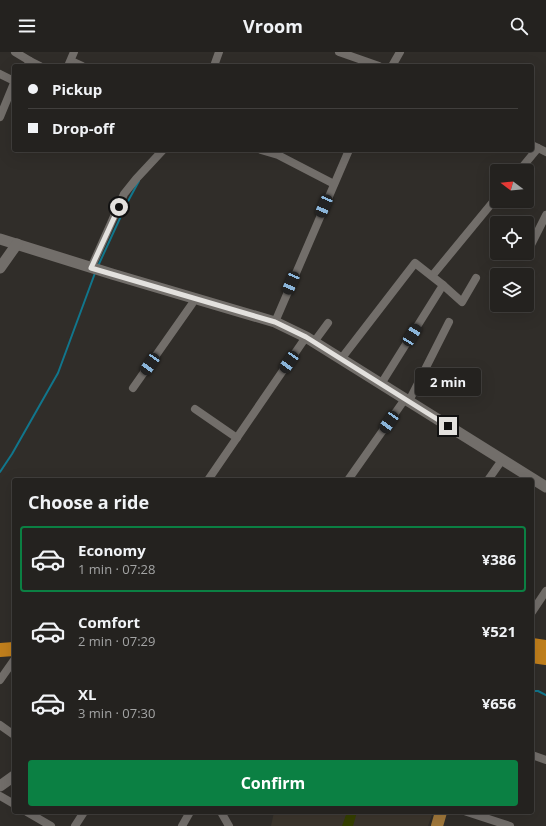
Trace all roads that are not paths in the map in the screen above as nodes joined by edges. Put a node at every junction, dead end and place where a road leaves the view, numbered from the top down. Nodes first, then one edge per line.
1 (15, 52) edge
2 (74, 52) edge
3 (219, 52) edge
4 (339, 52) edge
5 (400, 52) edge
6 (70, 63) edge
7 (28, 64) edge
8 (215, 64) edge
9 (373, 64) edge
10 (393, 64) edge
11 (0, 74) edge
12 (12, 81) edge
13 (12, 87) edge
14 (0, 117) edge
15 (535, 146) edge
16 (161, 152) edge
17 (268, 152) edge
18 (348, 152) edge
19 (531, 152) edge
20 (546, 152) edge
21 (523, 164) edge
22 (334, 184) junction
23 (490, 206) edge
24 (546, 215) edge
25 (0, 239) edge
26 (534, 239) edge
27 (17, 244) junction
28 (0, 268) edge
29 (94, 268) junction
30 (432, 276) junction
31 (476, 278) dead end
32 (444, 285) junction
33 (194, 299) junction
34 (275, 322) junction
35 (449, 322) dead end
36 (328, 323) dead end
37 (310, 340) junction
38 (341, 359) junction
39 (382, 384) junction
40 (133, 388) dead end
41 (407, 400) junction
42 (195, 409) dead end
43 (237, 438) junction
44 (502, 460) junction
45 (209, 478) edge
46 (349, 478) edge
47 (489, 478) edge
48 (527, 478) edge
49 (534, 482) edge
50 (546, 486) edge
51 (546, 592) edge
52 (534, 609) edge
53 (534, 645) edge
54 (546, 647) edge
55 (12, 649) edge
56 (0, 650) edge
57 (534, 656) edge
58 (0, 658) edge
59 (546, 658) edge
60 (12, 659) edge
61 (12, 662) edge
62 (0, 680) edge
63 (0, 725) edge
64 (12, 734) edge
65 (534, 757) edge
66 (546, 760) edge
67 (12, 777) edge
68 (0, 786) edge
69 (0, 796) edge
70 (12, 803) edge
71 (30, 814) edge
72 (83, 814) edge
73 (189, 814) edge
74 (440, 814) edge
75 (473, 814) edge
76 (51, 826) edge
77 (75, 826) edge
78 (182, 826) edge
79 (437, 826) edge
80 (510, 826) edge

1 - 7 street
2 - 6 street
3 - 8 street
4 - 9 street
5 - 10 street
11 - 12 street
13 - 14 street
15 - 20 street
16 - 29 street
17 - 22 street
18 - 22 street
19 - 21 street
22 - 34 street
23 - 30 street
24 - 26 street
25 - 27 street
27 - 28 street
27 - 29 street
29 - 33 street
30 - 32 street
30 - 38 street
31 - 32 street
32 - 39 street
33 - 34 street
33 - 40 street
34 - 37 street
35 - 41 street
36 - 37 street
37 - 38 street
37 - 43 street
38 - 39 street
39 - 41 street
41 - 44 street
41 - 46 street
42 - 43 street
43 - 45 street
44 - 47 street
44 - 48 street
49 - 50 street
51 - 52 street
53 - 54 highway
55 - 56 highway
57 - 59 highway
58 - 60 highway
61 - 62 street
63 - 64 street
65 - 66 street
67 - 68 street
69 - 70 street
71 - 76 street
72 - 77 street
73 - 78 street
74 - 79 main road
75 - 80 street

